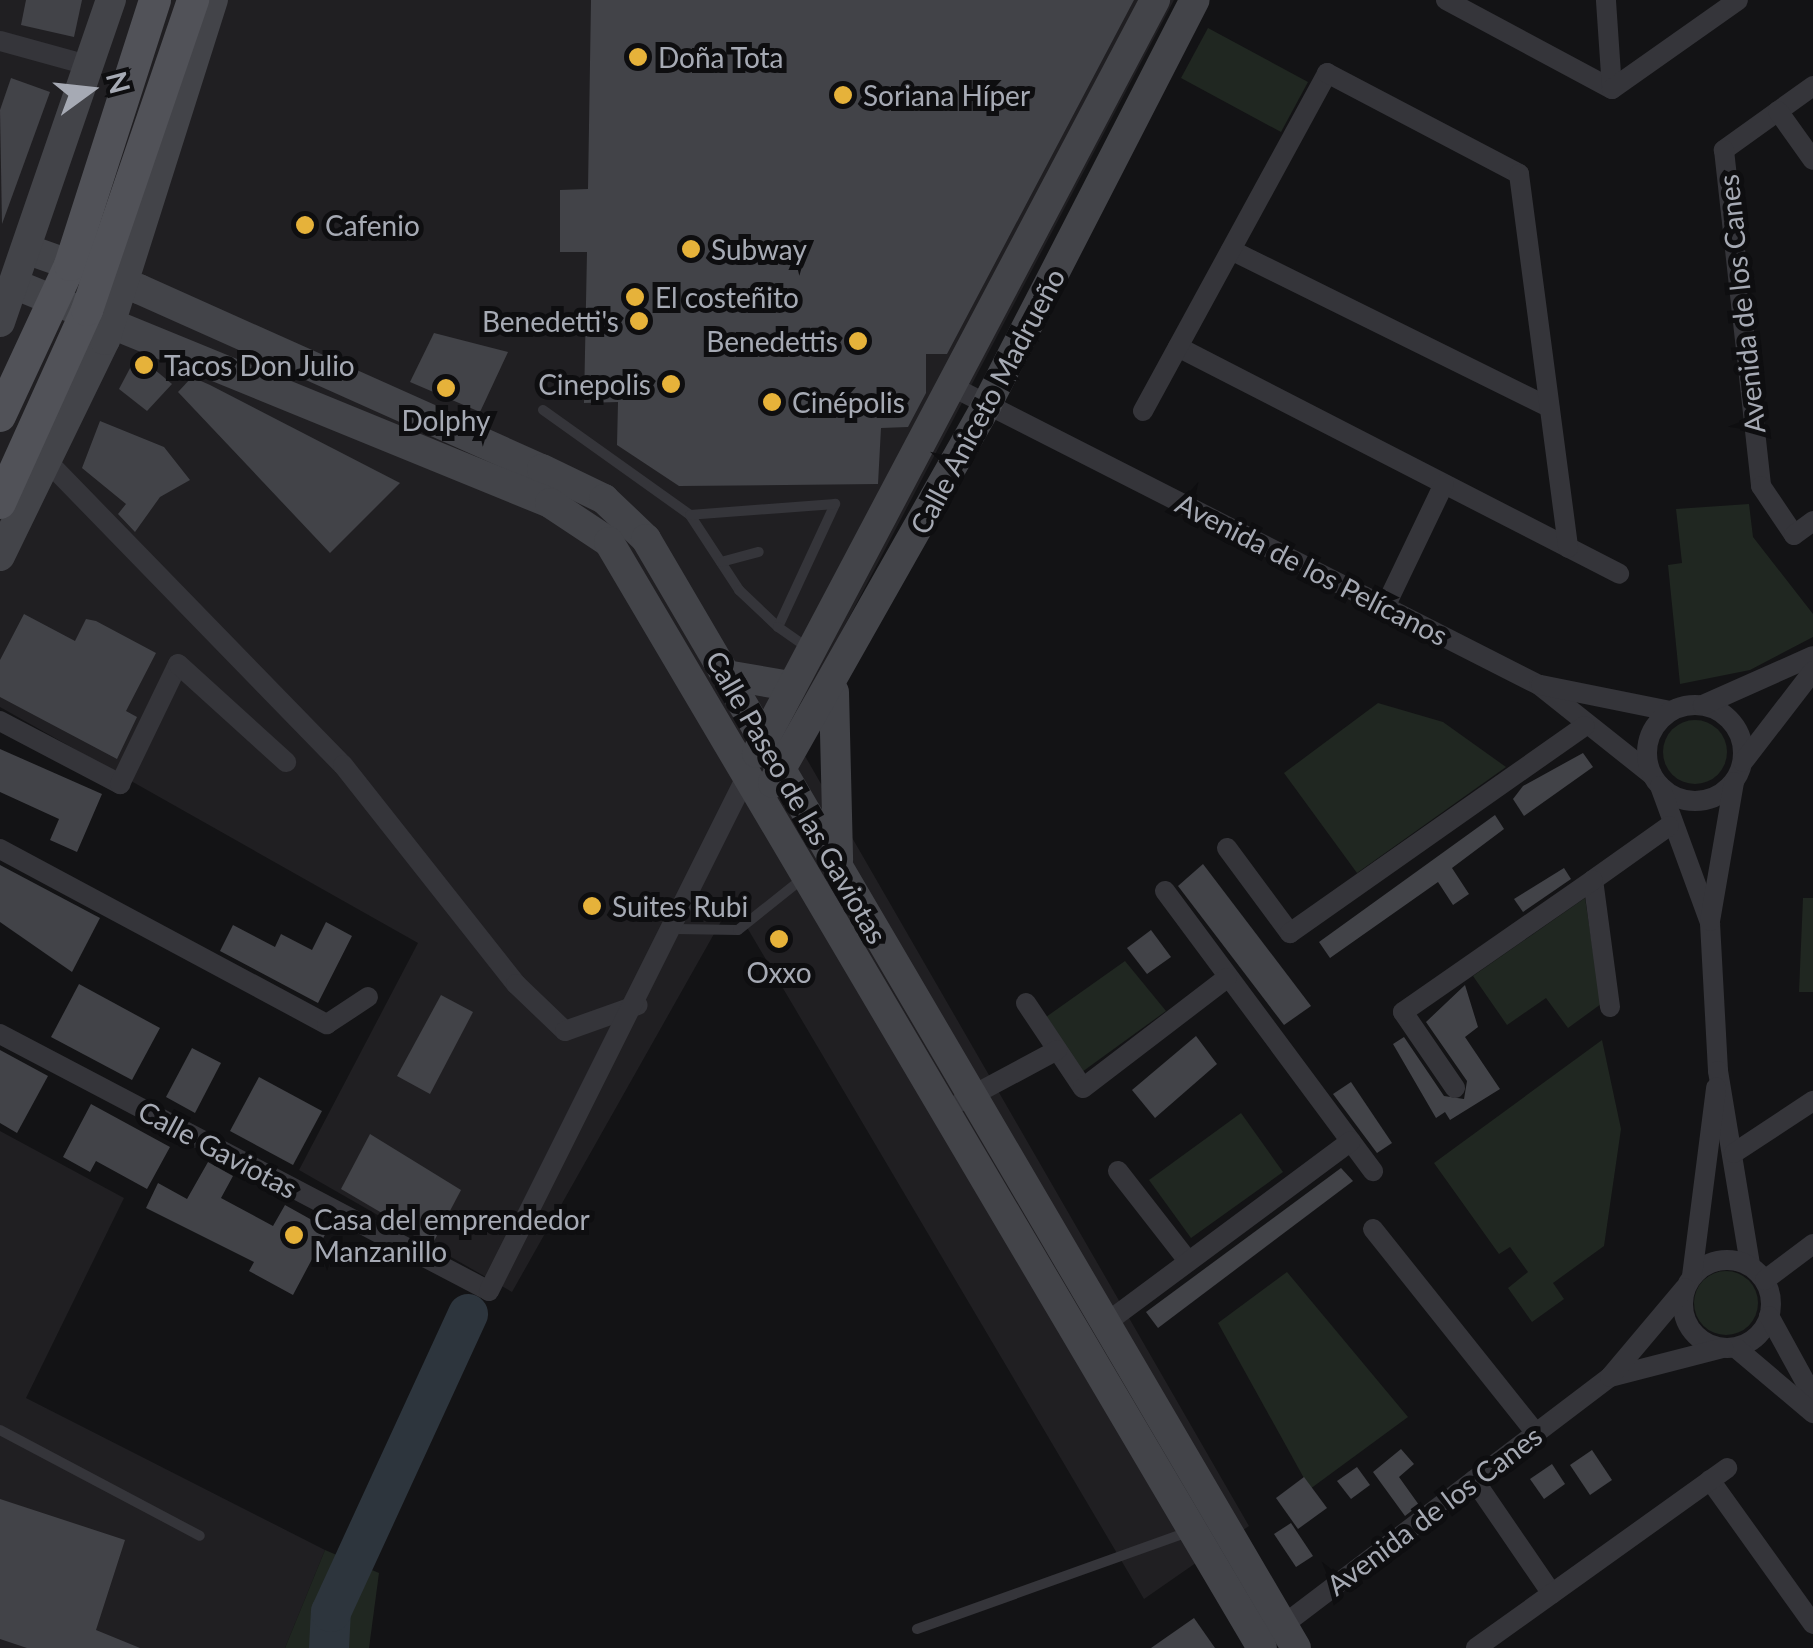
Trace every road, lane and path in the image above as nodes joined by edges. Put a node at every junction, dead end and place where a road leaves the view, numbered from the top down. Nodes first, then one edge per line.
1 (96, 0) edge
2 (111, 0) edge
3 (154, 0) edge
4 (193, 0) edge
5 (213, 0) edge
6 (1155, 0) edge
7 (1195, 0) edge
8 (1446, 0) edge
9 (1606, 0) edge
10 (1738, 0) edge
11 (0, 41) edge
12 (84, 64) junction
13 (1813, 86) edge
14 (1612, 89) junction
15 (1778, 111) junction
16 (1813, 160) edge
17 (26, 249) junction
18 (1231, 250) junction
19 (97, 274) junction
20 (7, 284) edge
21 (56, 298) junction
22 (99, 314) junction
23 (0, 322) edge
24 (1178, 347) junction
25 (956, 388) junction
26 (987, 404) junction
27 (1549, 407) junction
28 (543, 410) dead end
29 (1143, 412) dead end
30 (0, 416) edge
31 (49, 463) junction
32 (1444, 484) junction
33 (0, 503) edge
34 (690, 515) junction
35 (1813, 521) edge
36 (1568, 548) junction
37 (759, 552) dead end
38 (0, 556) edge
39 (721, 562) junction
40 (1620, 574) dead end
41 (1385, 607) junction
42 (778, 628) junction
43 (808, 648) junction
44 (1811, 664) edge
45 (726, 675) junction
46 (835, 684) junction
47 (1539, 685) junction
48 (790, 686) junction
49 (1703, 705) junction
50 (1670, 711) junction
51 (0, 720) edge
52 (1585, 726) junction
53 (762, 742) junction
54 (286, 762) dead end
55 (1742, 762) junction
56 (1656, 780) junction
57 (1734, 782) junction
58 (760, 783) junction
59 (1669, 826) junction
60 (1226, 848) dead end
61 (0, 849) edge
62 (825, 873) junction
63 (1593, 880) junction
64 (1164, 891) dead end
65 (1710, 923) junction
66 (676, 929) junction
67 (1227, 978) junction
68 (368, 998) dead end
69 (1026, 1003) dead end
70 (638, 1005) junction
71 (1610, 1006) dead end
72 (0, 1034) edge
73 (1057, 1050) junction
74 (1718, 1072) junction
75 (1456, 1088) dead end
76 (1813, 1101) edge
77 (959, 1102) junction
78 (1351, 1141) junction
79 (1734, 1153) junction
80 (1118, 1170) dead end
81 (1372, 1171) dead end
82 (1373, 1228) dead end
83 (1813, 1244) edge
84 (1188, 1260) junction
85 (1757, 1273) junction
86 (1689, 1282) junction
87 (1769, 1316) junction
88 (1106, 1324) junction
89 (1729, 1348) junction
90 (1610, 1377) junction
91 (1813, 1396) edge
92 (1813, 1413) edge
93 (0, 1430) edge
94 (1536, 1433) junction
95 (1474, 1480) junction
96 (1191, 1531) junction
97 (200, 1536) dead end
98 (1552, 1594) junction
99 (1813, 1624) edge
100 (917, 1629) dead end
101 (1270, 1643) edge
102 (1476, 1648) edge

1 - 12 street
2 - 12 main road
3 - 19 main road
4 - 19 main road
5 - 19 main road
6 - 25 main road, Calle Aniceto Madrueño
7 - 26 main road, Calle Aniceto Madrueño
8 - 14 street
9 - 14 street
10 - 14 street
11 - 12 street
12 - 17 main road
12 - 20 street
13 - 15 street, Avenida de los Canes
15 - 16 street
15 - 35 street, Avenida de los Canes
17 - 19 main road, Calle Paseo de las Gaviotas
17 - 20 main road
18 - 24 street
18 - 27 street
18 - 27 street
19 - 21 main road
19 - 22 main road
19 - 45 main road, Calle Paseo de las Gaviotas
20 - 21 main road, Calle Paseo de las Gaviotas
20 - 23 main road
21 - 22 main road, Calle Paseo de las Gaviotas
21 - 30 main road
22 - 31 main road
22 - 33 main road
22 - 58 main road, Calle Paseo de las Gaviotas
24 - 29 street
24 - 32 street
25 - 26 street, Avenida de los Pelícanos
25 - 43 main road, Calle Aniceto Madrueño
26 - 41 street, Avenida de los Pelícanos
26 - 46 main road, Calle Aniceto Madrueño
27 - 36 street
28 - 34 lane
31 - 38 main road
31 - 70 street
32 - 36 street
32 - 41 street
34 - 39 lane
34 - 42 lane
36 - 40 street
37 - 39 lane
39 - 42 lane
41 - 47 street, Avenida de los Pelícanos
42 - 43 lane
43 - 48 main road, Calle Aniceto Madrueño
44 - 49 street
44 - 55 street
45 - 48 main road
45 - 53 main road, Calle Paseo de las Gaviotas
46 - 58 main road, Calle Aniceto Madrueño
46 - 62 main road
47 - 50 street
47 - 52 street, Avenida de los Pelícanos
48 - 53 main road, Calle Aniceto Madrueño
49 - 50 street
49 - 55 street
50 - 56 street
51 - 54 street
52 - 56 street, Avenida de los Pelícanos
52 - 60 street
53 - 58 main road, Calle Aniceto Madrueño
55 - 57 street
56 - 57 street
56 - 59 street
57 - 65 street
58 - 62 main road, Calle Paseo de las Gaviotas
58 - 66 street
59 - 63 street
59 - 65 street
61 - 68 street
62 - 66 lane
62 - 77 main road, Calle Paseo de las Gaviotas
63 - 71 street
63 - 75 street
64 - 67 street
65 - 74 street
66 - 70 street
67 - 73 street
67 - 78 street
69 - 73 street
70 - 72 street, Calle Gaviotas
73 - 77 street
74 - 79 street
74 - 86 street
76 - 79 street
77 - 88 main road, Calle Paseo de las Gaviotas
77 - 96 main road, Calle Paseo de las Gaviotas
78 - 81 street
78 - 84 street
79 - 85 street
80 - 84 street
82 - 94 street
83 - 85 street
84 - 88 street
85 - 86 street
85 - 87 street
86 - 89 street
86 - 90 street, Avenida de los Canes
87 - 89 street
87 - 91 street
88 - 101 main road, Calle Paseo de las Gaviotas
89 - 90 street, Avenida de los Canes
89 - 92 street
90 - 94 street, Avenida de los Canes
93 - 97 lane
94 - 95 street, Avenida de los Canes
95 - 98 street
95 - 101 street, Avenida de los Canes
96 - 100 lane
96 - 101 main road, Calle Paseo de las Gaviotas
98 - 99 street
98 - 102 street

